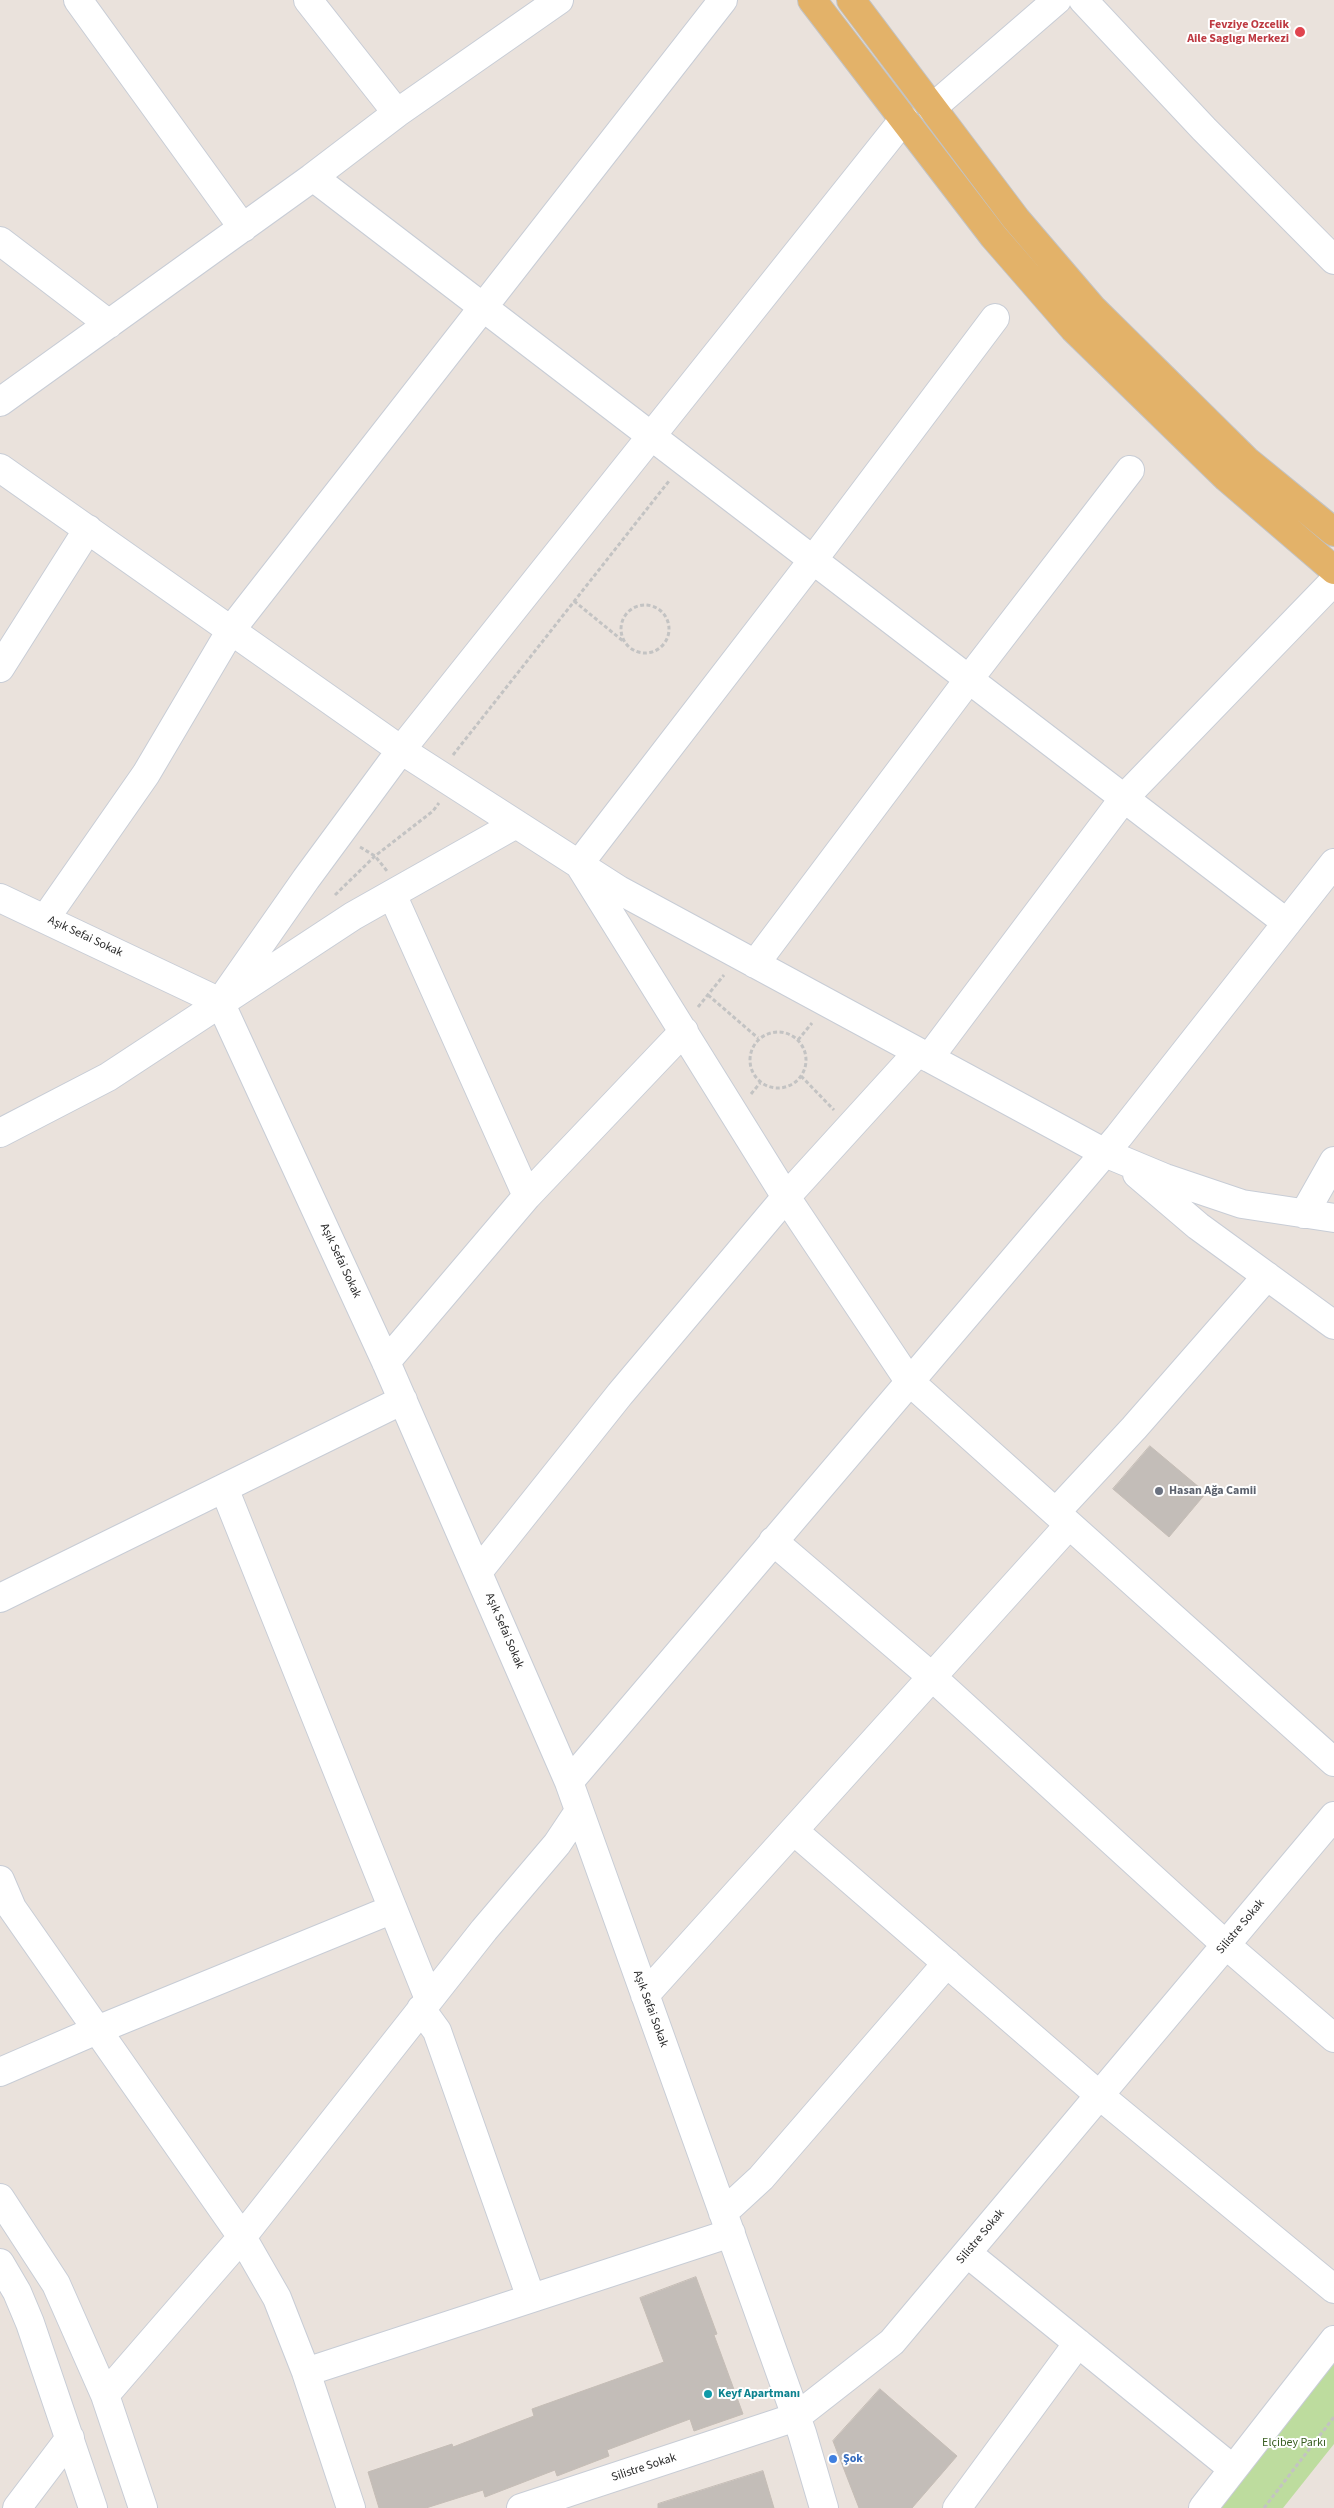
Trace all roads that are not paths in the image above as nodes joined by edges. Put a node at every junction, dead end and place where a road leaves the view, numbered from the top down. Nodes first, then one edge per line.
1 (78, 0) edge
2 (308, 0) edge
3 (559, 0) edge
4 (723, 0) edge
5 (812, 0) edge
6 (851, 0) edge
7 (1057, 0) edge
8 (1082, 0) edge
9 (530, 8) edge
10 (932, 108) junction
11 (396, 113) junction
12 (904, 119) junction
13 (313, 177) junction
14 (243, 228) junction
15 (0, 241) edge
16 (1334, 260) edge
17 (484, 308) junction
18 (995, 318) dead end
19 (109, 324) junction
20 (0, 402) edge
21 (652, 436) junction
22 (0, 468) edge
23 (1130, 470) dead end
24 (88, 530) junction
25 (1334, 532) edge
26 (814, 560) junction
27 (1334, 570) edge
28 (1334, 581) edge
29 (231, 630) junction
30 (0, 668) edge
31 (969, 679) junction
32 (401, 750) junction
33 (1124, 798) junction
34 (516, 824) junction
35 (1334, 862) edge
36 (579, 864) junction
37 (392, 894) junction
38 (0, 898) edge
39 (45, 919) junction
40 (1287, 923) junction
41 (747, 960) junction
42 (220, 1002) junction
43 (682, 1029) junction
44 (924, 1055) junction
45 (0, 1133) edge
46 (1112, 1156) junction
47 (1334, 1161) edge
48 (527, 1196) junction
49 (786, 1197) junction
50 (1304, 1214) junction
51 (1334, 1218) edge
52 (1267, 1276) junction
53 (1334, 1325) edge
54 (386, 1362) junction
55 (909, 1381) junction
56 (402, 1400) junction
57 (224, 1488) junction
58 (1062, 1518) junction
59 (773, 1541) junction
60 (478, 1572) junction
61 (0, 1598) edge
62 (931, 1676) junction
63 (1334, 1762) edge
64 (568, 1782) junction
65 (579, 1811) junction
66 (1334, 1816) edge
67 (794, 1831) junction
68 (0, 1880) edge
69 (393, 1909) junction
70 (1226, 1945) junction
71 (947, 1963) junction
72 (645, 1995) junction
73 (425, 2004) junction
74 (97, 2030) junction
75 (1334, 2038) edge
76 (0, 2072) edge
77 (1099, 2095) junction
78 (0, 2198) edge
79 (727, 2223) junction
80 (242, 2236) junction
81 (967, 2253) junction
82 (0, 2263) edge
83 (1334, 2289) edge
84 (531, 2298) junction
85 (1334, 2340) edge
86 (1078, 2343) junction
87 (306, 2372) junction
88 (105, 2395) junction
89 (796, 2417) junction
90 (70, 2438) junction
91 (1233, 2469) junction
92 (17, 2508) edge
93 (93, 2508) edge
94 (143, 2508) edge
95 (352, 2508) edge
96 (521, 2508) edge
97 (824, 2508) edge
98 (957, 2508) edge
99 (1203, 2508) edge

1 - 14 street
2 - 11 street
3 - 9 street
4 - 17 street
5 - 12 main road
6 - 10 main road
7 - 10 street
8 - 16 street
9 - 11 street
10 - 25 main road
11 - 13 street
12 - 21 street
12 - 27 main road
13 - 14 street
13 - 17 street
14 - 19 street
15 - 19 street
17 - 21 street
17 - 29 street
18 - 26 street
19 - 20 street
21 - 26 street
21 - 32 street
22 - 24 street
23 - 31 street
24 - 29 street
24 - 30 street
26 - 31 street
26 - 36 street
28 - 33 street
29 - 32 street
29 - 39 street
31 - 33 street
31 - 41 street
32 - 34 street
32 - 42 street
33 - 40 street
33 - 44 street
34 - 36 street
34 - 37 street
35 - 40 street
36 - 41 street
36 - 43 street
37 - 42 street
37 - 48 street
38 - 39 street, Aşık Sefai Sokak
39 - 42 street, Aşık Sefai Sokak
40 - 46 street
41 - 44 street
42 - 45 street
42 - 54 street, Aşık Sefai Sokak
43 - 48 street
43 - 49 street
44 - 46 street
44 - 49 street
46 - 50 street
46 - 52 street
46 - 55 street
47 - 50 street
48 - 54 street
49 - 55 street
49 - 60 street
50 - 51 street
52 - 53 street
52 - 58 street
54 - 56 street, Aşık Sefai Sokak
55 - 58 street
55 - 59 street
56 - 57 street
56 - 60 street, Aşık Sefai Sokak
57 - 61 street
57 - 69 street
58 - 62 street
58 - 63 street
59 - 62 street
59 - 64 street
60 - 64 street, Aşık Sefai Sokak
62 - 67 street
62 - 70 street
64 - 65 street, Aşık Sefai Sokak
65 - 72 street, Aşık Sefai Sokak
65 - 73 street
66 - 70 street, Silistre Sokak
67 - 71 street
67 - 72 street
68 - 74 street
69 - 73 street
69 - 74 street
70 - 75 street
70 - 77 street, Silistre Sokak
71 - 77 street
71 - 79 street
72 - 79 street, Aşık Sefai Sokak
73 - 80 street
73 - 84 street
74 - 76 street
74 - 80 street
77 - 81 street, Silistre Sokak
77 - 83 street
78 - 88 street
79 - 84 street
79 - 89 street, Aşık Sefai Sokak
80 - 87 street
80 - 88 street
81 - 86 street
81 - 89 street, Silistre Sokak
82 - 90 street
84 - 87 street
85 - 91 street
86 - 91 street
86 - 98 street
87 - 95 street
88 - 94 street
89 - 96 street, Silistre Sokak
89 - 97 street, Aşık Sefai Sokak
90 - 92 street
90 - 93 street
91 - 99 street

